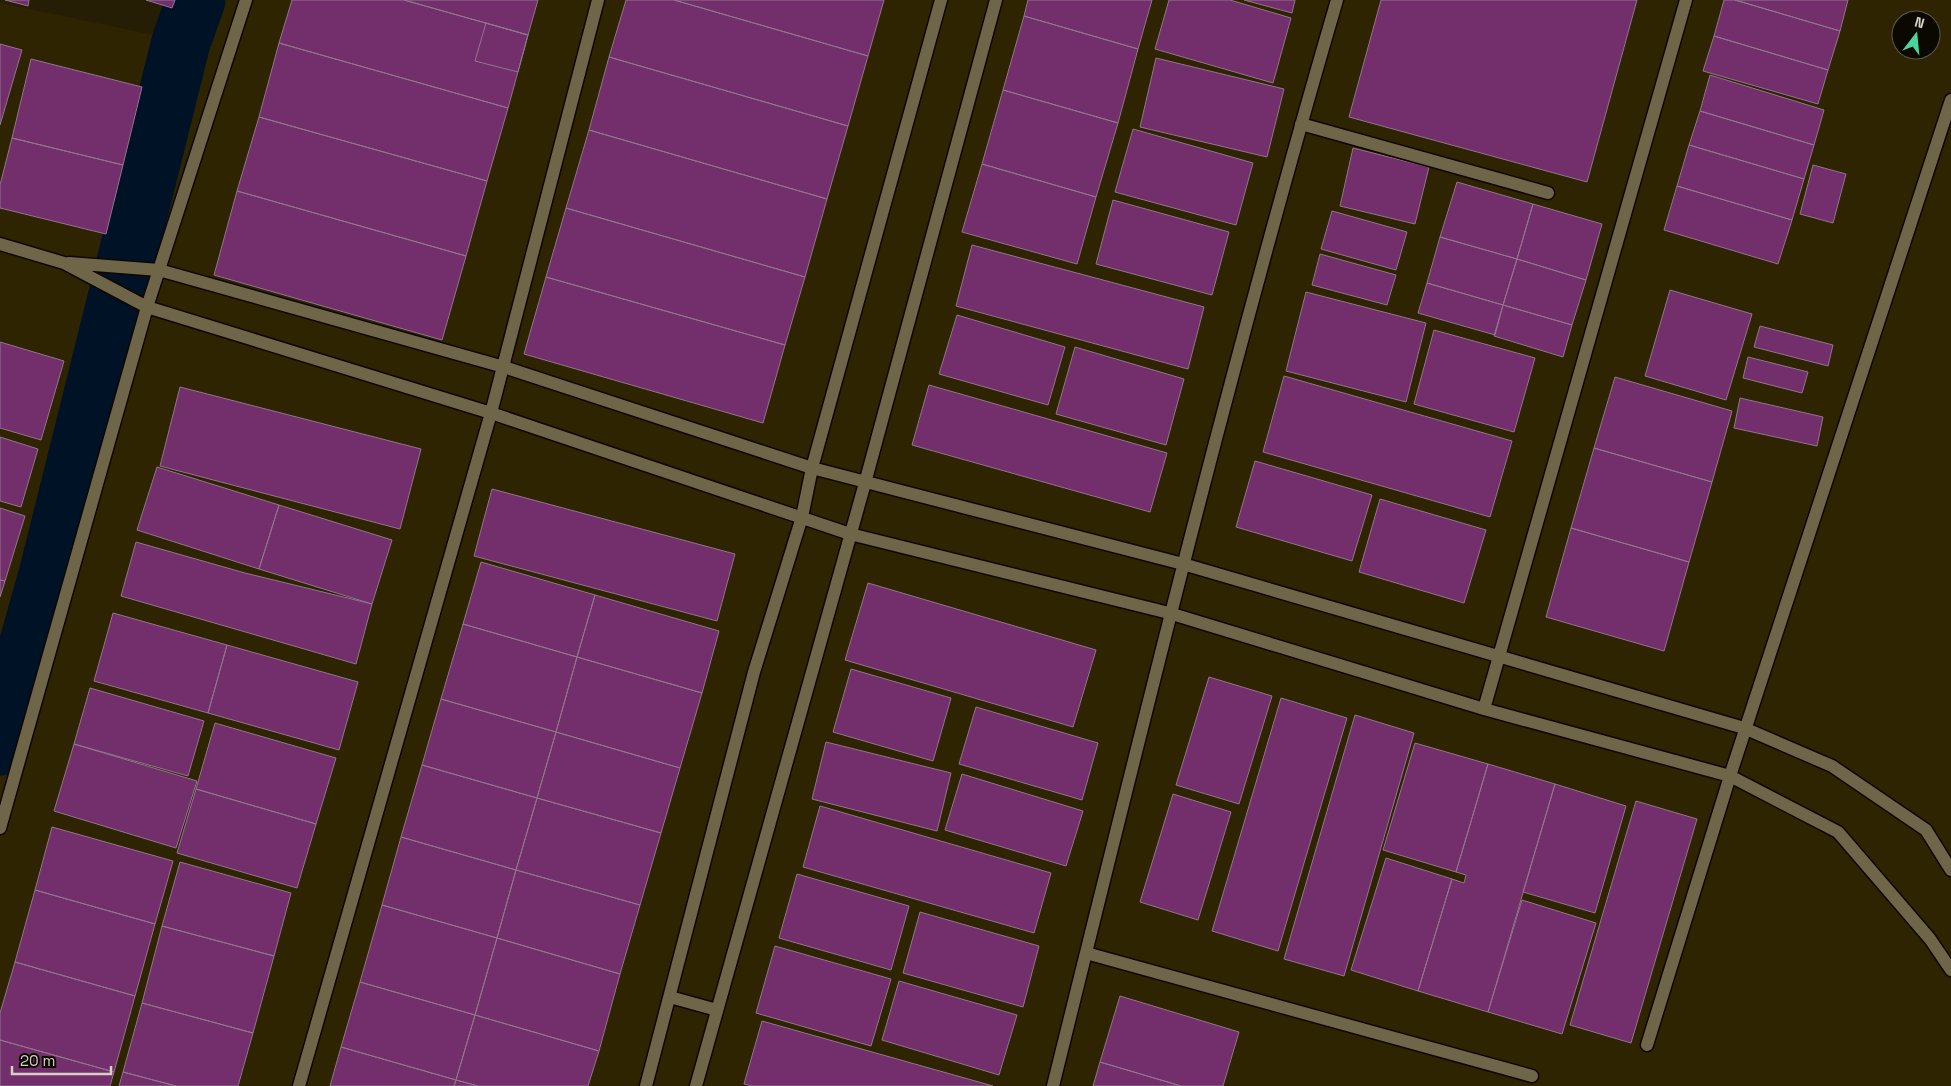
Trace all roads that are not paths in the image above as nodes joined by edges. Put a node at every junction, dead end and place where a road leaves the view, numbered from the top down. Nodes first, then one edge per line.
1 (246, 0) edge
2 (598, 0) edge
3 (941, 0) edge
4 (996, 0) edge
5 (1337, 0) edge
6 (1686, 0) edge
7 (1951, 100) edge
8 (1301, 124) junction
9 (1548, 193) dead end
10 (0, 244) edge
11 (64, 263) junction
12 (158, 270) junction
13 (147, 307) junction
14 (504, 367) junction
15 (491, 413) junction
16 (812, 468) junction
17 (865, 483) junction
18 (802, 517) junction
19 (850, 534) junction
20 (1182, 564) junction
21 (1170, 614) junction
22 (1500, 656) junction
23 (1484, 709) junction
24 (1744, 728) junction
25 (1730, 776) junction
26 (0, 828) edge
27 (1951, 870) edge
28 (1086, 953) junction
29 (1951, 970) edge
30 (670, 997) junction
31 (718, 1010) junction
32 (1646, 1045) dead end
33 (1532, 1076) dead end
34 (299, 1086) edge
35 (646, 1086) edge
36 (696, 1086) edge
37 (1053, 1086) edge

1 - 12 street
2 - 14 street
3 - 16 street
4 - 17 street
5 - 8 street
6 - 22 street
7 - 24 street
8 - 9 street
8 - 20 street
10 - 11 street
11 - 12 street
11 - 13 street
12 - 13 street
12 - 14 street
13 - 15 street
13 - 26 street
14 - 15 street
14 - 16 street
15 - 18 street
15 - 34 street
16 - 17 street
16 - 18 street
17 - 19 street
17 - 20 street
18 - 19 street
18 - 30 street
19 - 21 street
19 - 31 street
20 - 21 street
20 - 22 street
21 - 23 street
21 - 28 street
22 - 23 street
22 - 24 street
23 - 25 street
24 - 25 street
24 - 27 street
25 - 29 street
25 - 32 street
28 - 33 street
28 - 37 street
30 - 31 street
30 - 35 street
31 - 36 street

